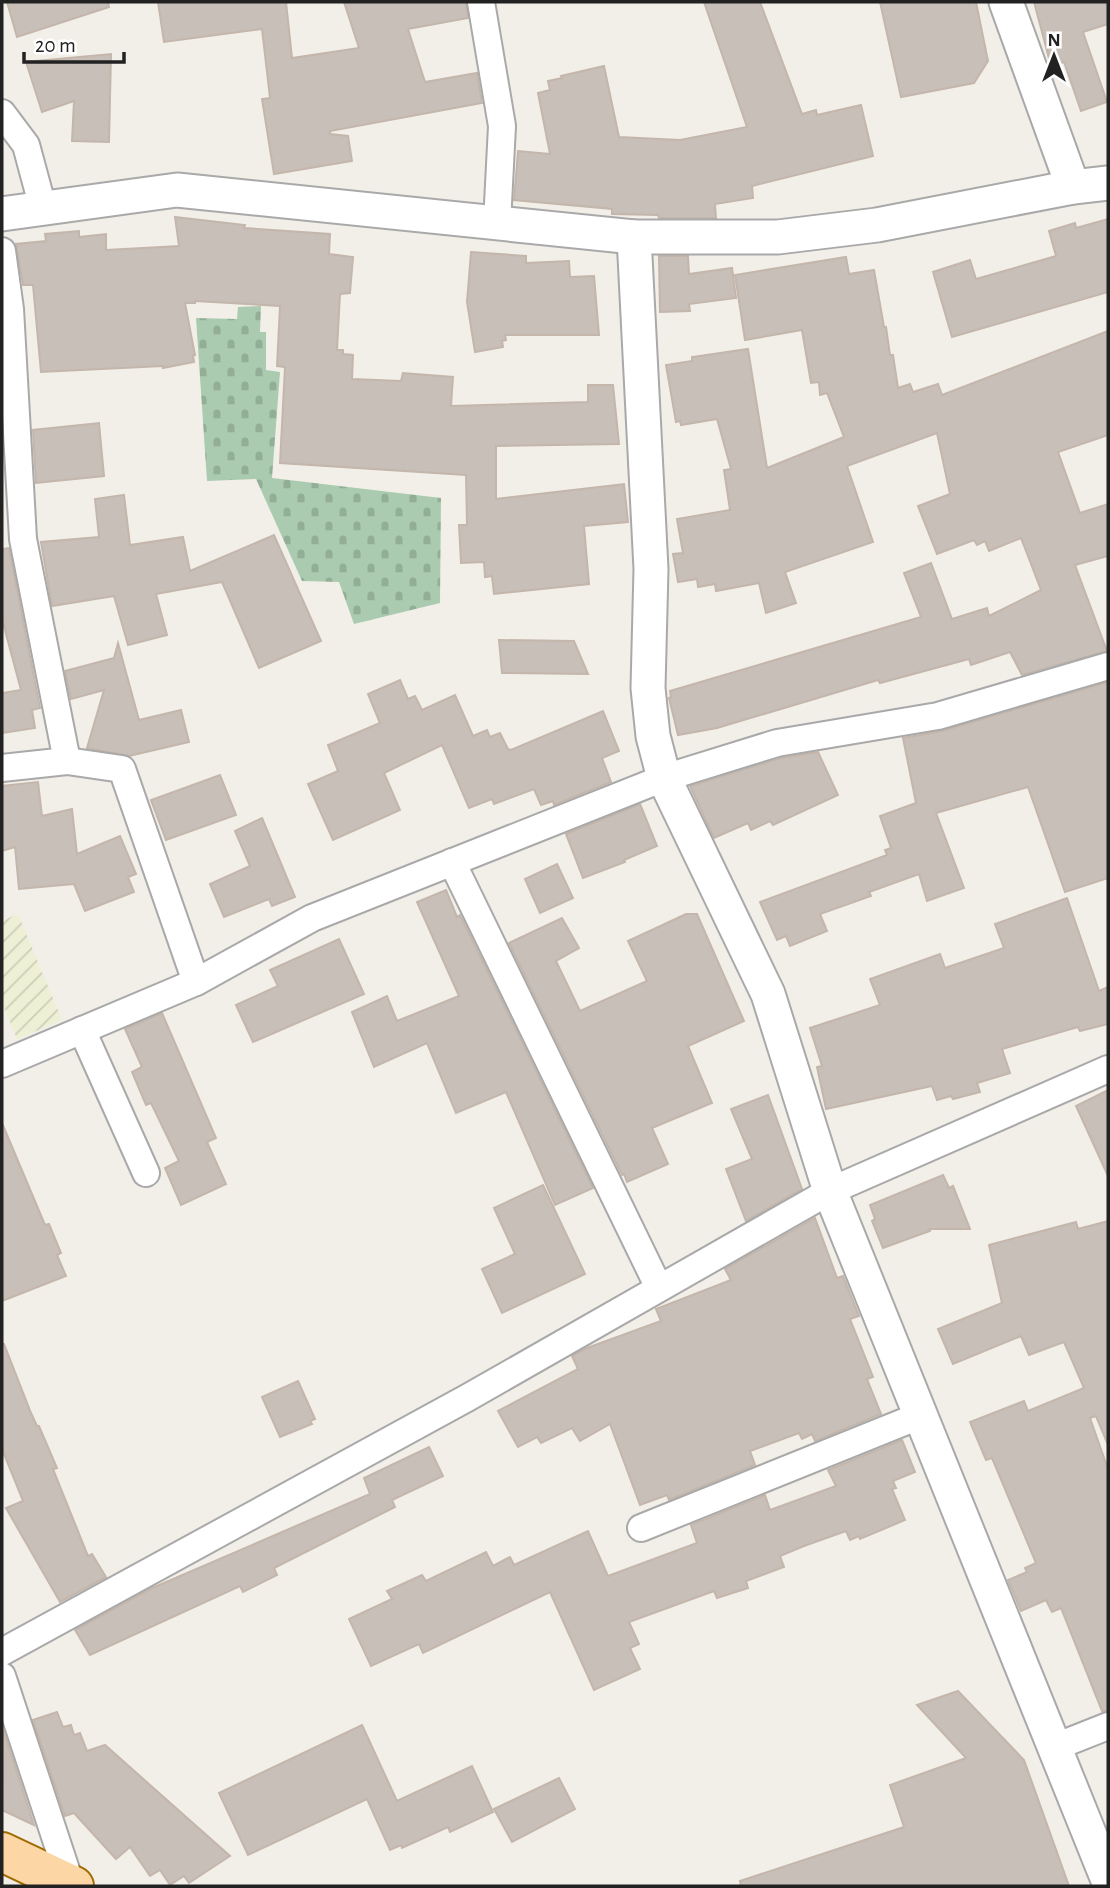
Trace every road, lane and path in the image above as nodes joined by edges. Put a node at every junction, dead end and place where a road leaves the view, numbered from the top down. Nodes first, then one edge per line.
1 (481, 2) edge
2 (1006, 2) edge
3 (2, 113) edge
4 (1108, 183) edge
5 (1073, 187) junction
6 (43, 208) junction
7 (2, 214) edge
8 (497, 223) junction
9 (634, 237) junction
10 (2, 251) edge
11 (1108, 666) edge
12 (67, 761) junction
13 (2, 768) edge
14 (664, 778) junction
15 (452, 862) junction
16 (196, 982) junction
17 (82, 1030) junction
18 (2, 1064) edge
19 (1108, 1069) edge
20 (146, 1173) dead end
21 (830, 1191) junction
22 (659, 1288) junction
23 (919, 1416) junction
24 (641, 1528) dead end
25 (2, 1652) edge
26 (2, 1676) edge
27 (1108, 1727) edge
28 (1055, 1747) junction
29 (2, 1852) edge
30 (1108, 1881) edge
31 (72, 1886) edge

1 - 8 street
2 - 5 street
3 - 6 street
4 - 5 street
5 - 9 street
6 - 7 street
6 - 8 street
8 - 9 street
9 - 14 street
10 - 12 street
11 - 14 street
12 - 13 street
12 - 16 street
14 - 15 street
14 - 21 street
15 - 16 street
15 - 22 street
16 - 17 street
17 - 18 street
17 - 20 street
19 - 21 street
21 - 22 street
21 - 23 street
22 - 25 street
23 - 24 street
23 - 28 street
26 - 31 street
27 - 28 street
28 - 30 street
29 - 31 main road

